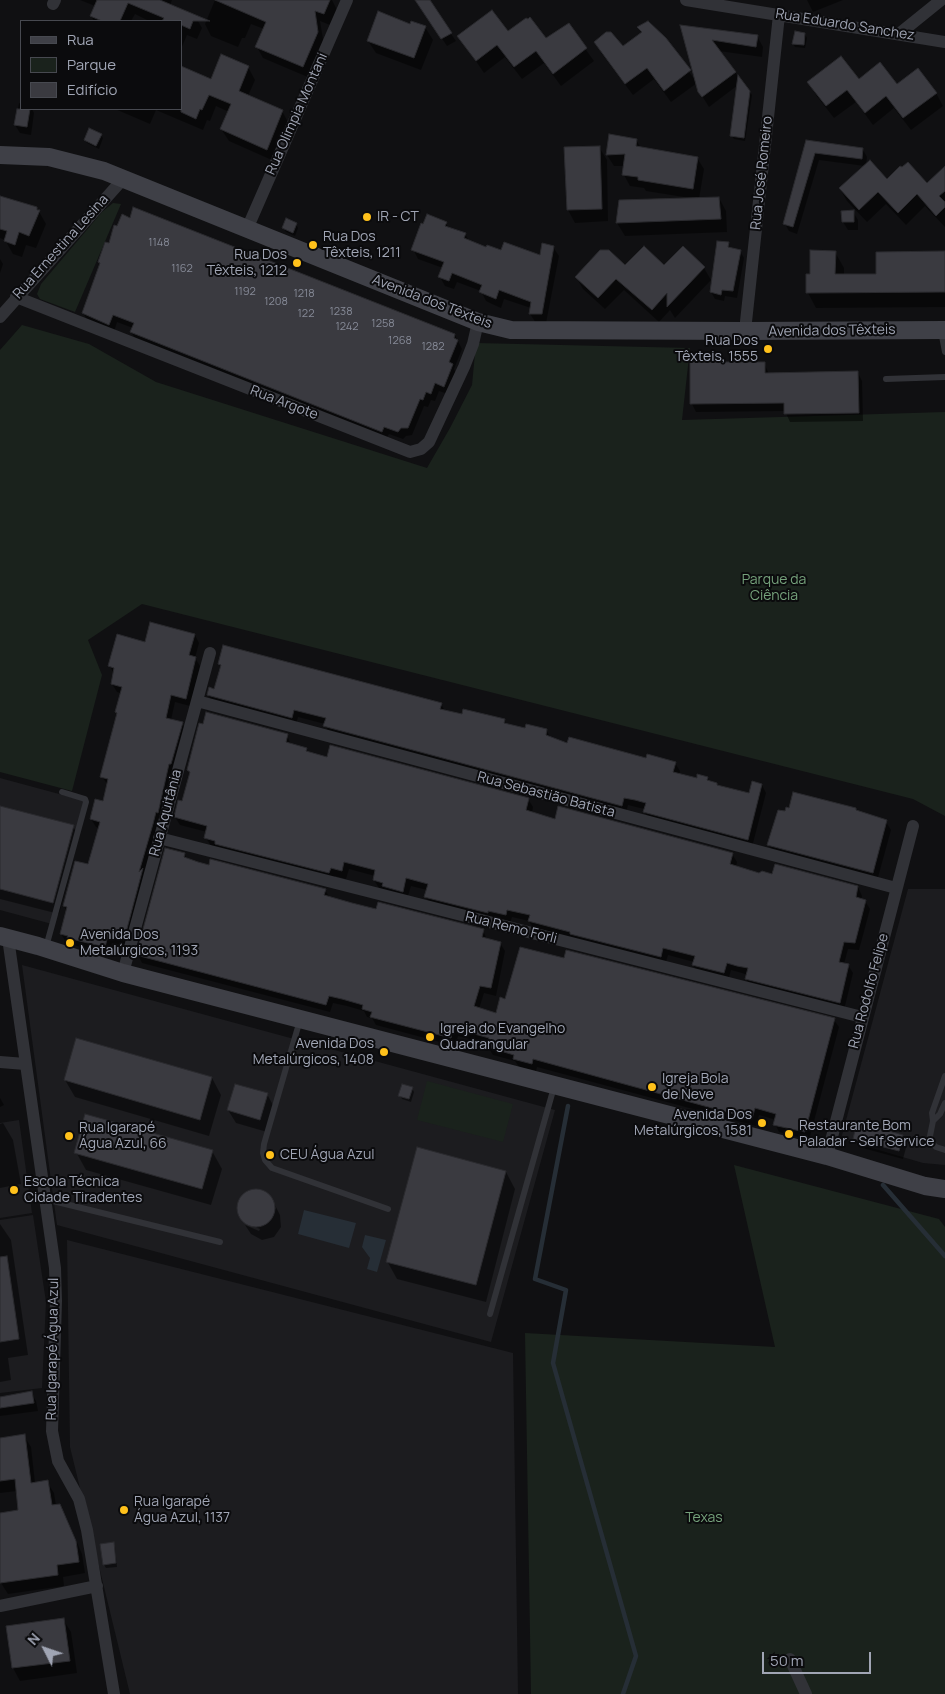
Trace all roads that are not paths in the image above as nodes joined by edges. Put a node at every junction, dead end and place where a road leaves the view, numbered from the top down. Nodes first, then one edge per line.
1 (347, 0) edge
2 (690, 0) edge
3 (941, 0) edge
4 (779, 15) junction
5 (899, 34) junction
6 (945, 42) edge
7 (0, 155) edge
8 (123, 179) junction
9 (247, 229) junction
10 (16, 297) junction
11 (0, 317) edge
12 (478, 322) junction
13 (943, 330) edge
14 (745, 332) junction
15 (945, 352) edge
16 (945, 377) edge
17 (886, 379) dead end
18 (210, 653) dead end
19 (197, 701) junction
20 (62, 792) dead end
21 (913, 826) dead end
22 (159, 838) junction
23 (896, 888) junction
24 (4, 937) edge
25 (46, 948) junction
26 (123, 973) junction
27 (862, 1017) junction
28 (300, 1019) junction
29 (0, 1062) edge
30 (25, 1064) junction
31 (945, 1076) edge
32 (554, 1085) junction
33 (945, 1103) edge
34 (933, 1117) junction
35 (945, 1150) edge
36 (826, 1156) junction
37 (945, 1189) edge
38 (45, 1199) junction
39 (388, 1209) dead end
40 (220, 1242) dead end
41 (490, 1314) dead end
42 (97, 1586) junction
43 (0, 1606) edge
44 (790, 1659) dead end
45 (114, 1694) edge
46 (806, 1694) edge

1 - 9 street, Rua Olimpia Montani
2 - 4 street, Rua Eduardo Sanchez
3 - 5 street
4 - 5 street, Rua Eduardo Sanchez
4 - 14 street, Rua José Romeiro
5 - 6 street, Rua Eduardo Sanchez
7 - 8 main road, Avenida dos Têxteis
8 - 9 main road, Avenida dos Têxteis
8 - 10 street, Rua Ernestina Lesina
9 - 12 main road, Avenida dos Têxteis
10 - 11 street, Rua Ernestina Lesina
10 - 12 street, Rua Argote
12 - 14 main road, Avenida dos Têxteis
13 - 14 main road, Avenida dos Têxteis
13 - 15 lane
16 - 17 lane
18 - 19 street, Rua Aquitânia
19 - 22 street, Rua Aquitânia
19 - 23 street, Rua Sebastião Batista
20 - 25 lane
21 - 23 street, Rua Rodolfo Felipe
22 - 26 street, Rua Aquitânia
22 - 27 street, Rua Remo Forli
23 - 27 street, Rua Rodolfo Felipe
24 - 25 main road
24 - 30 street, Rua Igarapé Água Azul
25 - 26 main road
26 - 28 main road
27 - 36 street, Rua Rodolfo Felipe
28 - 32 main road
28 - 39 lane
29 - 30 street
30 - 38 street, Rua Igarapé Água Azul
31 - 34 lane
32 - 36 main road
32 - 41 lane
33 - 34 lane
34 - 35 lane
36 - 37 main road
38 - 40 lane
38 - 42 street, Rua Igarapé Água Azul
42 - 43 street
42 - 45 street, Rua Igarapé Água Azul
44 - 46 street

